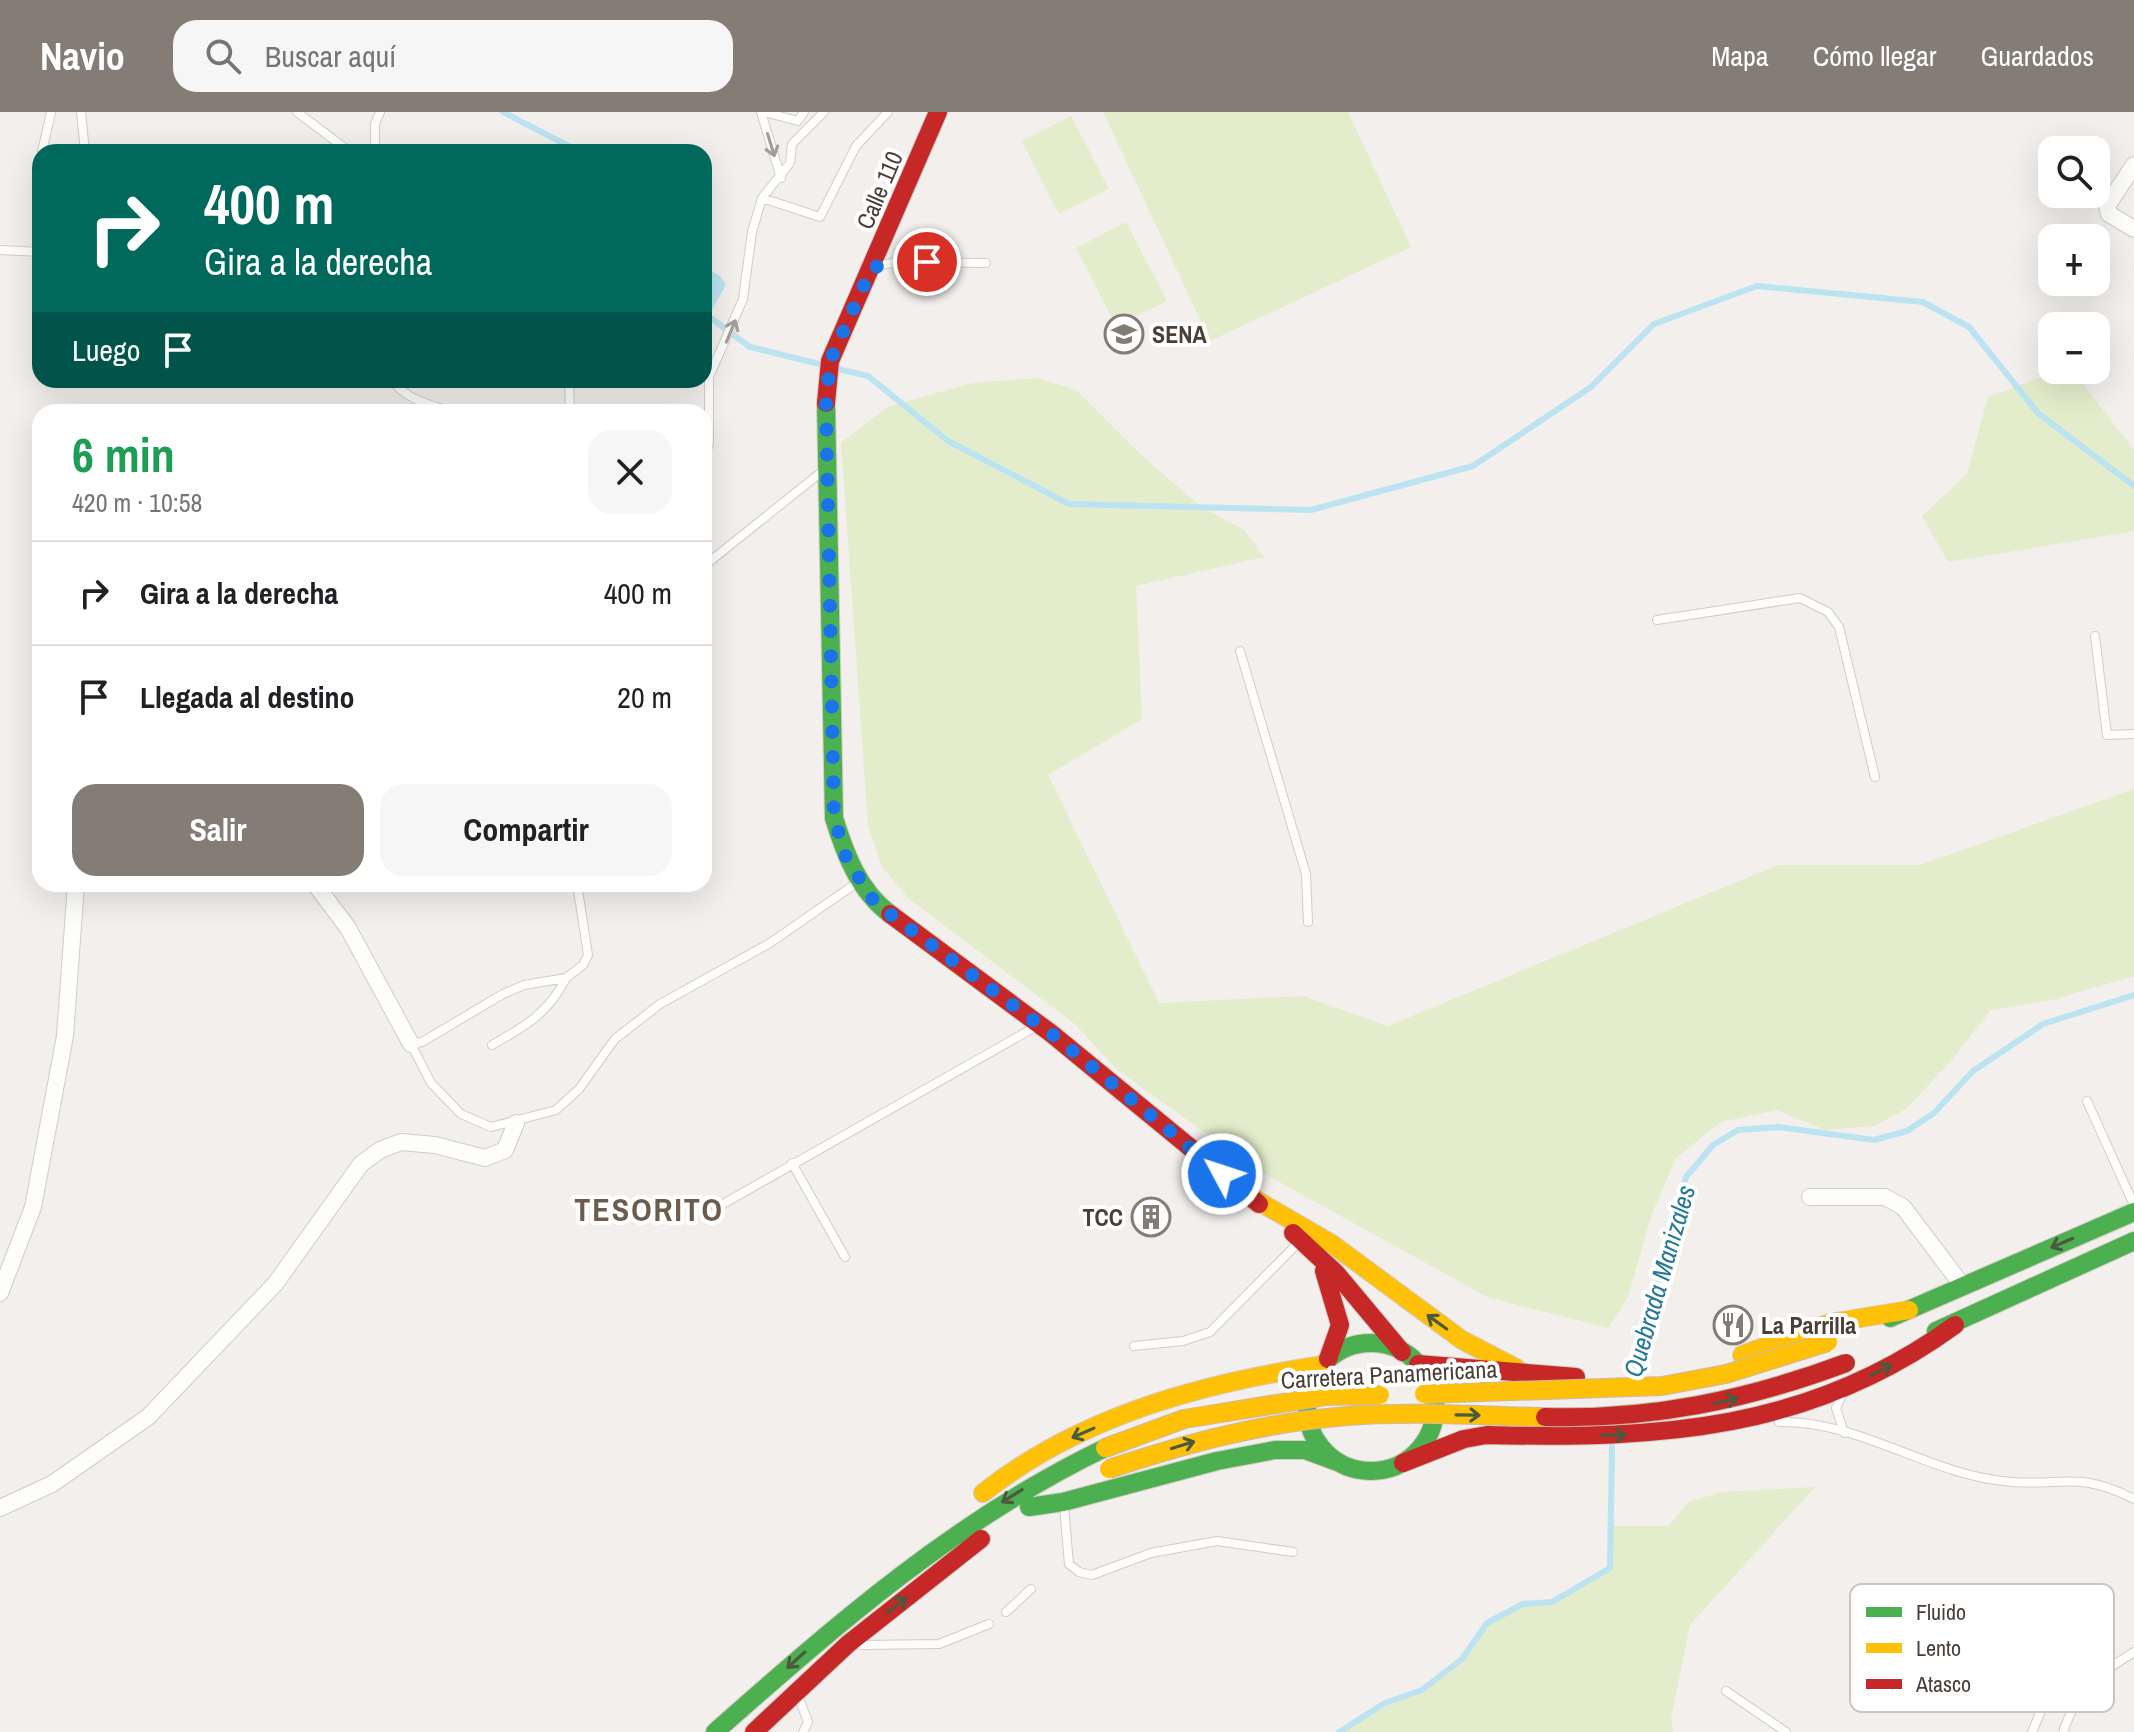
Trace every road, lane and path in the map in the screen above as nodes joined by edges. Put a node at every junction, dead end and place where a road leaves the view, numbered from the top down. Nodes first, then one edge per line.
1 (51, 112) edge
2 (81, 112) edge
3 (297, 112) edge
4 (380, 112) edge
5 (762, 112) edge
6 (804, 112) edge
7 (824, 112) edge
8 (888, 112) edge
9 (938, 112) edge
10 (798, 121) junction
11 (44, 144) edge
12 (84, 144) edge
13 (339, 144) edge
14 (375, 144) edge
15 (792, 144) junction
16 (2134, 165) edge
17 (781, 178) junction
18 (762, 198) junction
19 (2134, 229) edge
20 (0, 250) edge
21 (32, 252) edge
22 (986, 263) dead end
23 (872, 267) junction
24 (712, 370) edge
25 (398, 388) edge
26 (429, 404) edge
27 (827, 467) junction
28 (712, 560) edge
29 (1657, 620) dead end
30 (2095, 636) dead end
31 (1240, 651) dead end
32 (2134, 734) edge
33 (1875, 777) dead end
34 (859, 881) junction
35 (75, 892) edge
36 (321, 892) edge
37 (578, 892) edge
38 (1308, 922) dead end
39 (566, 978) junction
40 (1039, 1025) junction
41 (411, 1044) junction
42 (492, 1045) dead end
43 (2087, 1101) dead end
44 (516, 1123) junction
45 (792, 1163) junction
46 (1246, 1194) junction
47 (1810, 1197) dead end
48 (2134, 1206) edge
49 (716, 1208) dead end
50 (2134, 1212) edge
51 (1301, 1240) junction
52 (2132, 1246) edge
53 (1319, 1254) junction
54 (845, 1257) dead end
55 (1962, 1285) junction
56 (0, 1293) edge
57 (1909, 1310) junction
58 (1955, 1325) junction
59 (1134, 1346) dead end
60 (1402, 1352) junction
61 (1324, 1363) junction
62 (1418, 1364) junction
63 (1528, 1375) junction
64 (1854, 1382) junction
65 (1736, 1421) junction
66 (1844, 1433) junction
67 (1340, 1463) junction
68 (1403, 1463) junction
69 (2134, 1499) edge
70 (1063, 1502) junction
71 (1029, 1507) junction
72 (0, 1508) edge
73 (943, 1541) junction
74 (1293, 1552) dead end
75 (1031, 1589) dead end
76 (1006, 1612) dead end
77 (989, 1624) dead end
78 (848, 1644) junction
79 (2134, 1652) edge
80 (2114, 1665) edge
81 (1726, 1691) dead end
82 (797, 1694) junction
83 (2040, 1712) edge
84 (2071, 1712) edge
85 (715, 1732) edge
86 (754, 1732) edge
87 (803, 1732) edge
88 (1786, 1732) edge
89 (2032, 1732) edge
90 (2063, 1732) edge

1 - 11 lane
2 - 12 lane
3 - 13 lane
4 - 14 lane
5 - 10 lane
5 -> 17 lane
6 - 10 lane
7 - 15 lane
8 - 18 lane, Calle 110
9 - 23 main road, Calle 110
10 - 15 lane
15 - 17 lane
16 - 19 street
17 - 18 lane
24 -> 18 lane
20 - 21 lane
22 - 23 lane
23 - 27 main road, Calle 110
25 - 26 lane
27 - 28 lane
27 - 34 main road, Calle 110
29 - 33 lane
30 - 32 lane
31 - 38 lane
34 - 40 main road, Calle 110
34 - 44 lane
35 - 56 street
36 - 41 street
37 - 39 lane
39 - 41 lane
39 - 42 lane
40 - 45 lane
40 - 46 main road, Calle 110
41 - 44 lane
43 - 48 lane
44 - 72 street
45 - 49 lane
45 - 54 lane
46 - 51 main road, Calle 110
63 -> 46 main road
47 - 55 street
50 -> 55 main road, Carretera Panamericana
51 - 53 main road, Calle 110
51 - 59 lane
52 - 58 main road, Carretera Panamericana
53 - 60 main road, Calle 110
53 - 61 main road
55 - 57 main road, Carretera Panamericana
57 - 63 main road
57 -> 73 main road, Carretera Panamericana, bridge
64 -> 58 main road
71 -> 58 main road, Carretera Panamericana, bridge
60 - 61 main road
60 - 62 main road
61 - 67 main road
61 -> 73 main road
62 - 63 main road
62 - 68 main road
64 - 65 main road
64 - 66 lane
65 - 66 lane
68 -> 65 main road
66 - 69 lane
67 - 68 main road
67 - 70 main road
70 - 71 main road
70 - 74 lane
78 -> 71 main road, Carretera Panamericana
73 -> 85 main road, Carretera Panamericana
75 - 76 lane
77 - 78 lane
78 - 82 main road, Carretera Panamericana
79 - 80 lane
81 - 88 lane
82 - 86 main road, Carretera Panamericana
82 - 87 lane
83 - 89 lane
84 - 90 lane

